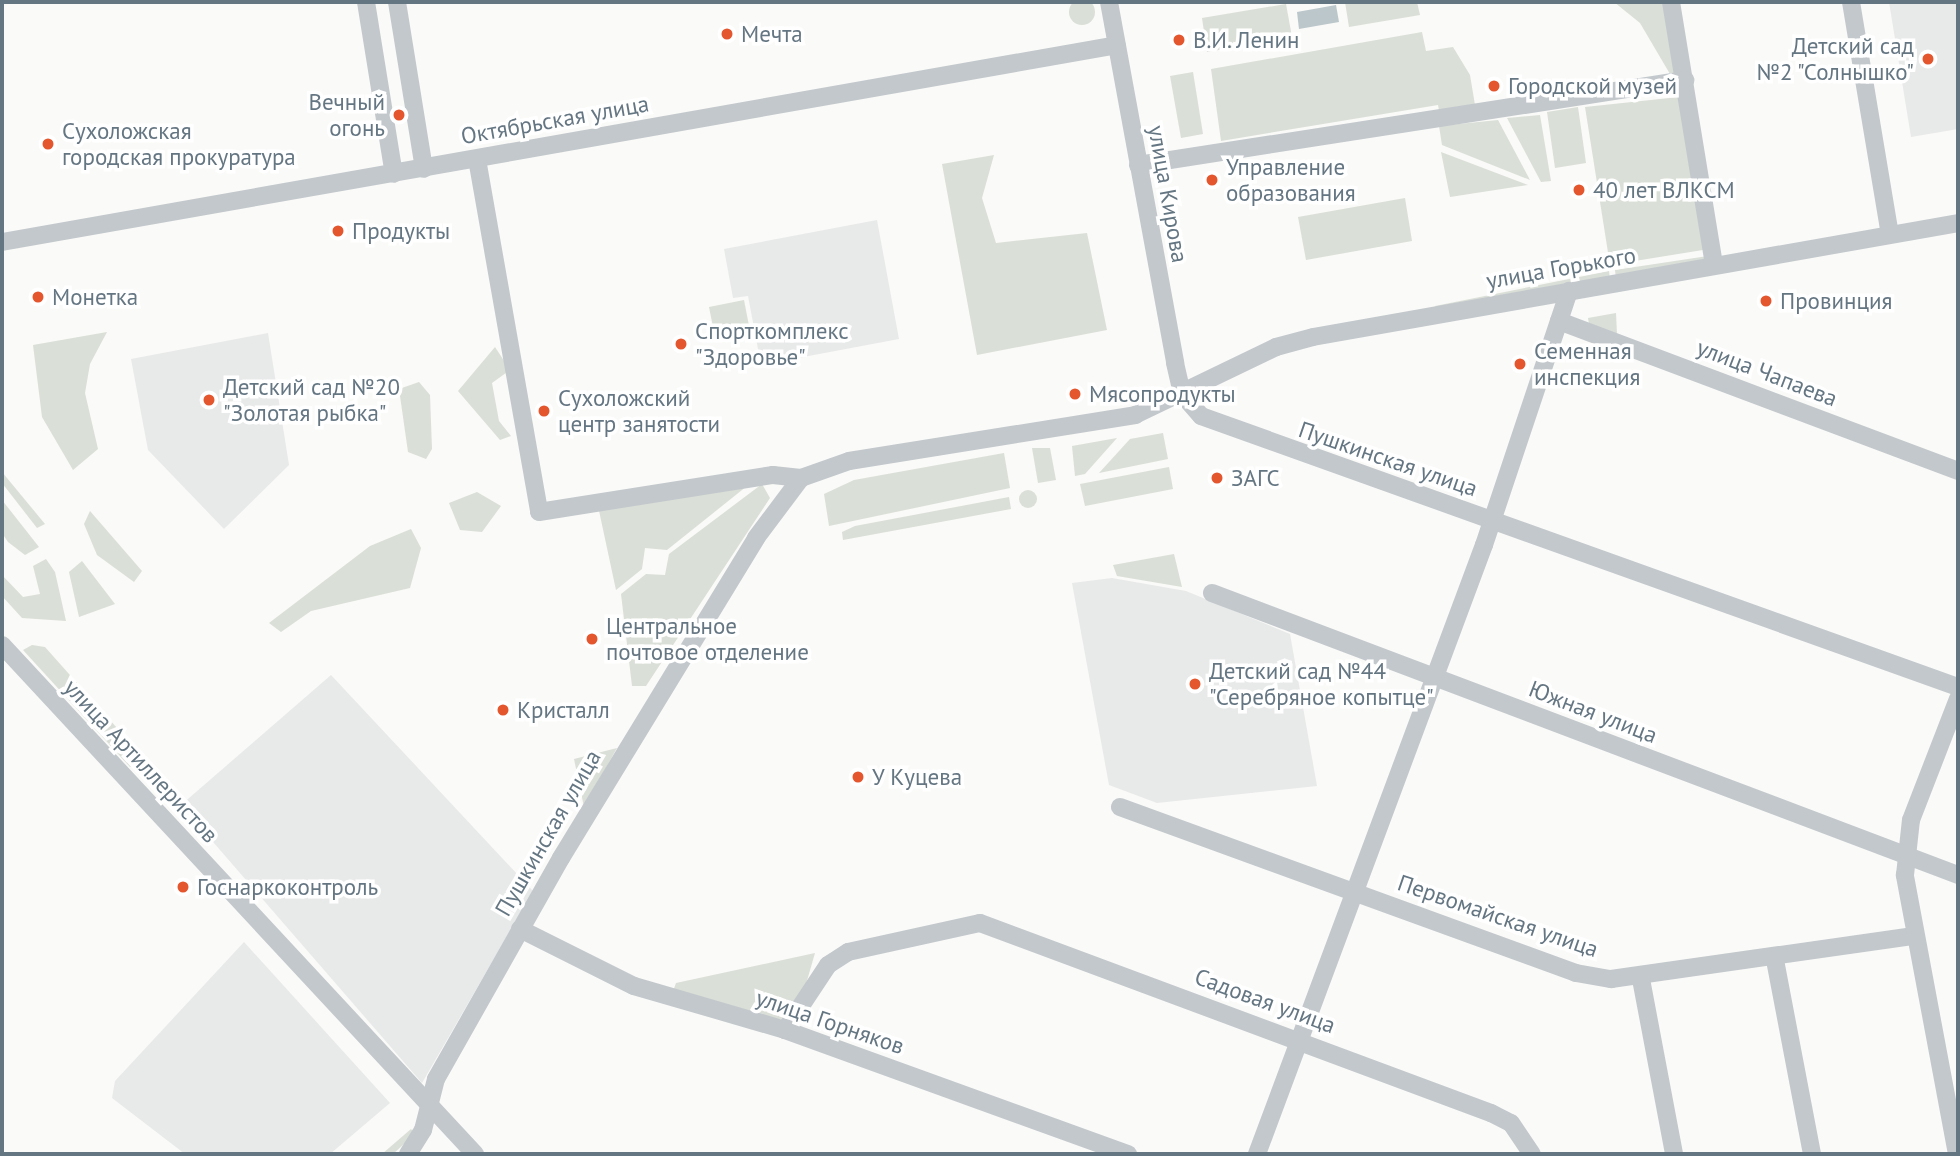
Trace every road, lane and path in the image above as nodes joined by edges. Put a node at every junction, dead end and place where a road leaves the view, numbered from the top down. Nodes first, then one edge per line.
1 (366, 2) edge
2 (397, 2) edge
3 (1109, 2) edge
4 (1671, 2) edge
5 (1850, 2) edge
6 (1117, 45) junction
7 (1685, 80) junction
8 (477, 159) junction
9 (1138, 165) junction
10 (424, 169) junction
11 (394, 174) junction
12 (1958, 223) edge
13 (1891, 234) junction
14 (2, 242) edge
15 (1714, 266) junction
16 (1569, 291) junction
17 (1559, 321) junction
18 (1182, 394) junction
19 (1958, 471) edge
20 (802, 478) junction
21 (1492, 521) junction
22 (1212, 593) dead end
23 (2, 645) edge
24 (1433, 678) junction
25 (1958, 687) edge
26 (1958, 699) edge
27 (1120, 807) dead end
28 (1905, 855) junction
29 (1958, 875) edge
30 (1356, 892) junction
31 (520, 929) junction
32 (1914, 936) junction
33 (1775, 960) junction
34 (1641, 979) junction
35 (785, 1030) junction
36 (1302, 1040) junction
37 (426, 1107) junction
38 (1528, 1146) edge
39 (408, 1154) edge
40 (475, 1154) edge
41 (1128, 1154) edge
42 (1257, 1154) edge
43 (1674, 1154) edge
44 (1812, 1154) edge
45 (1957, 1154) edge

1 - 11 street
2 - 10 street
3 - 6 street, улица Кирова
4 - 7 street
5 - 13 street
6 - 8 street, Октябрьская улица
6 - 9 street, улица Кирова
7 - 9 street
7 - 15 street
8 - 10 street, Октябрьская улица
8 - 20 street
9 - 18 street, улица Кирова
10 - 11 street, Октябрьская улица
11 - 14 street, Октябрьская улица
12 - 13 street, улица Горького
13 - 15 street, улица Горького
15 - 16 street, улица Горького
16 - 17 street
16 - 18 street, улица Горького
17 - 19 street, улица Чапаева
17 - 21 street
18 - 20 street
18 - 21 street, Пушкинская улица
20 - 31 street, Пушкинская улица
21 - 24 street
21 - 25 street, Пушкинская улица
22 - 24 street, Южная улица
23 - 37 street, улица Артиллеристов
24 - 28 street, Южная улица
24 - 30 street
26 - 28 street
27 - 30 street, Первомайская улица
28 - 29 street, Южная улица
28 - 32 street
30 - 34 street, Первомайская улица
30 - 36 street
31 - 35 street, улица Горняков
31 - 37 street, Пушкинская улица
32 - 33 street, Первомайская улица
32 - 45 street
33 - 34 street, Первомайская улица
33 - 44 street
34 - 43 street
35 - 36 street, Садовая улица
35 - 41 street, улица Горняков
36 - 38 street, Садовая улица
36 - 42 street
37 - 39 street, Пушкинская улица
37 - 40 street, улица Артиллеристов

